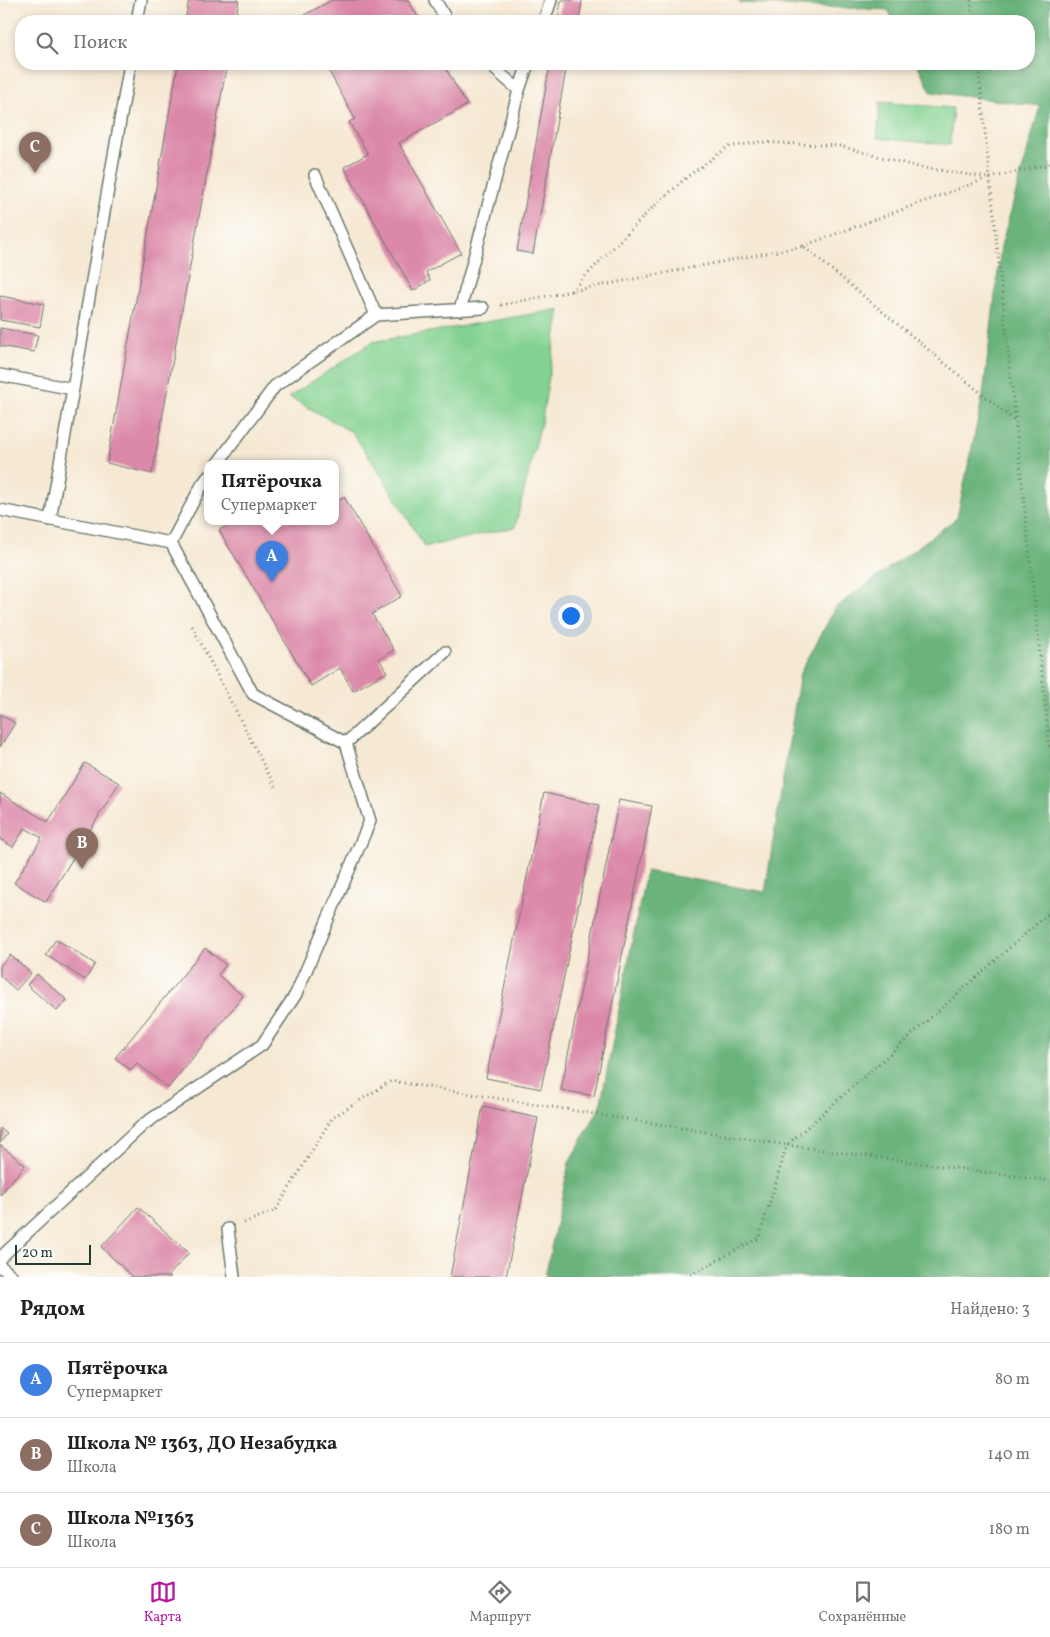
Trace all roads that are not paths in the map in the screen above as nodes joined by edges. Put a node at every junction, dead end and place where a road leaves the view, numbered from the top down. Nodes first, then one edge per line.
1 (141, 0) edge
2 (434, 0) edge
3 (551, 0) edge
4 (138, 15) edge
5 (444, 15) edge
6 (546, 15) edge
7 (129, 70) edge
8 (496, 70) edge
9 (526, 70) edge
10 (519, 90) junction
11 (315, 175) dead end
12 (483, 308) road end
13 (460, 310) junction
14 (376, 315) junction
15 (0, 375) edge
16 (73, 389) junction
17 (220, 460) edge
18 (204, 483) edge
19 (0, 510) edge
20 (50, 520) junction
21 (171, 543) junction
22 (445, 652) dead end
23 (346, 743) junction
24 (228, 1229) road end
25 (0, 1258) edge
26 (0, 1266) edge
27 (13, 1277) edge
28 (234, 1277) edge

1 - 4 lane
2 - 5 lane
3 - 6 lane
7 - 16 lane
8 - 10 lane
9 - 10 lane
10 - 13 lane
11 - 14 lane
12 - 13 lane
13 - 14 lane
14 - 17 lane
15 - 16 lane
16 - 20 lane
18 - 21 lane
19 - 20 lane
20 - 21 lane
21 - 23 lane
22 - 23 lane
23 - 25 lane
24 - 28 lane
26 - 27 lane

